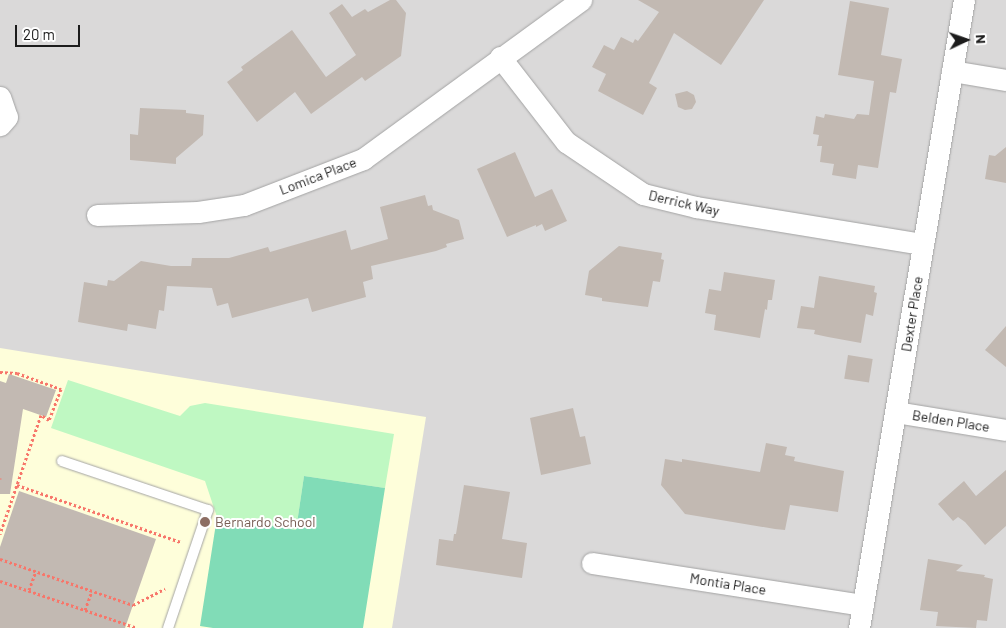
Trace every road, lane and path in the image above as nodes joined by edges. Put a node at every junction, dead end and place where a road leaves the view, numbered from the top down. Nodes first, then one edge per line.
1 (581, 0) edge
2 (964, 0) edge
3 (500, 57) junction
4 (952, 71) junction
5 (1006, 80) edge
6 (0, 97) edge
7 (3, 121) edge
8 (96, 215) dead end
9 (923, 244) junction
10 (0, 372) edge
11 (896, 412) junction
12 (1006, 430) edge
13 (62, 461) dead end
14 (17, 486) junction
15 (0, 534) edge
16 (196, 547) junction
17 (0, 559) edge
18 (592, 563) dead end
19 (36, 571) junction
20 (184, 580) junction
21 (0, 581) edge
22 (29, 590) junction
23 (92, 590) junction
24 (863, 605) junction
25 (85, 610) junction
26 (137, 628) edge
27 (168, 628) edge
28 (859, 628) edge

1 - 3 street, Lomica Place
2 - 4 street, Dexter Place
3 - 8 street, Lomica Place
3 - 9 street, Derrick Way
4 - 5 street
4 - 9 street, Dexter Place
6 - 7 street
9 - 11 street, Dexter Place
10 - 14 path
11 - 12 street, Belden Place
11 - 24 street, Dexter Place
13 - 16 lane
14 - 15 path
14 - 16 path
16 - 20 lane
17 - 19 path
18 - 24 street, Montia Place
19 - 22 path
19 - 23 path
20 - 23 path
20 - 27 lane
21 - 22 path
22 - 25 path
23 - 25 path
24 - 28 street, Dexter Place
25 - 26 path

